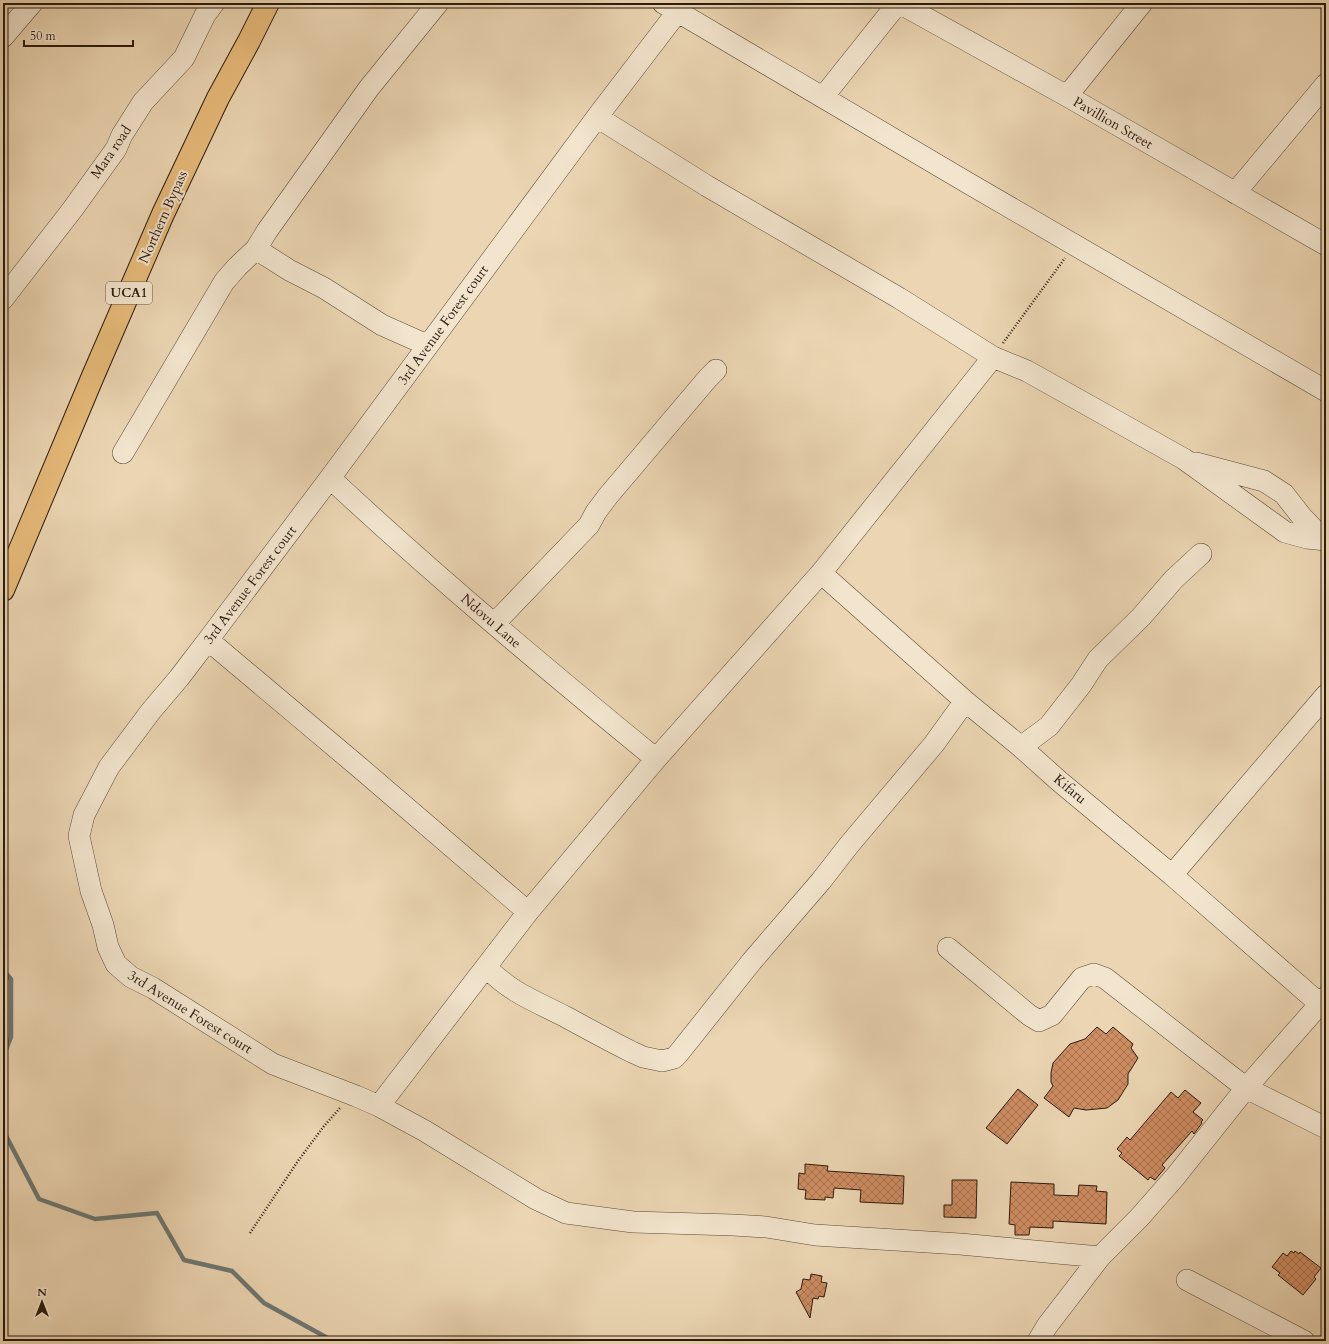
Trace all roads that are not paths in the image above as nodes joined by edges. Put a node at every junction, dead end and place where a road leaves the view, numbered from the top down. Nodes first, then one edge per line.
1 (32, 3) edge
2 (214, 3) edge
3 (268, 3) edge
4 (438, 3) edge
5 (899, 3) edge
6 (1142, 3) edge
7 (671, 7) edge
8 (3, 36) edge
9 (1326, 84) edge
10 (1067, 96) junction
11 (824, 97) junction
12 (596, 117) junction
13 (1234, 193) junction
14 (1326, 246) edge
15 (256, 249) junction
16 (3, 299) edge
17 (427, 346) junction
18 (993, 357) junction
19 (716, 370) dead end
20 (1326, 391) edge
21 (123, 453) dead end
22 (1184, 459) junction
23 (330, 478) junction
24 (1324, 539) edge
25 (1201, 554) dead end
26 (821, 573) junction
27 (3, 590) edge
28 (494, 624) junction
29 (208, 640) junction
30 (1326, 695) edge
31 (965, 701) junction
32 (1022, 747) junction
33 (656, 759) junction
34 (1172, 875) junction
35 (528, 912) junction
36 (948, 948) dead end
37 (486, 967) junction
38 (1323, 1001) edge
39 (1246, 1088) junction
40 (379, 1106) junction
41 (1326, 1128) edge
42 (1100, 1257) junction
43 (1187, 1280) dead end
44 (1038, 1341) edge
45 (1304, 1341) edge

1 - 8 street
2 - 16 street, Mara road
3 - 27 main road, Northern Bypass / UCA1
4 - 15 street
5 - 10 street, Pavillion Street
5 - 11 street
6 - 10 street
7 - 11 street
7 - 12 street, 3rd Avenue Forest court
9 - 13 street
10 - 13 street, Pavillion Street
11 - 20 street
12 - 17 street, 3rd Avenue Forest court
12 - 18 street
13 - 14 street, Pavillion Street
15 - 17 street
15 - 21 street
17 - 23 street, 3rd Avenue Forest court
18 - 22 street
18 - 26 street
19 - 28 street
22 - 24 street
22 - 24 street
23 - 28 street, Ndovu Lane
23 - 29 street, 3rd Avenue Forest court
25 - 32 street
26 - 31 street, Kifaru
26 - 33 street
28 - 33 street, Ndovu Lane
29 - 35 street
29 - 40 street, 3rd Avenue Forest court
30 - 34 street
31 - 32 street, Kifaru
31 - 37 street
32 - 34 street, Kifaru
33 - 35 street
34 - 38 street, Kifaru
35 - 37 street
36 - 39 street
37 - 40 street
38 - 39 street
39 - 41 street
39 - 42 street
40 - 42 street, 3rd Avenue Forest court
42 - 44 street
43 - 45 street

